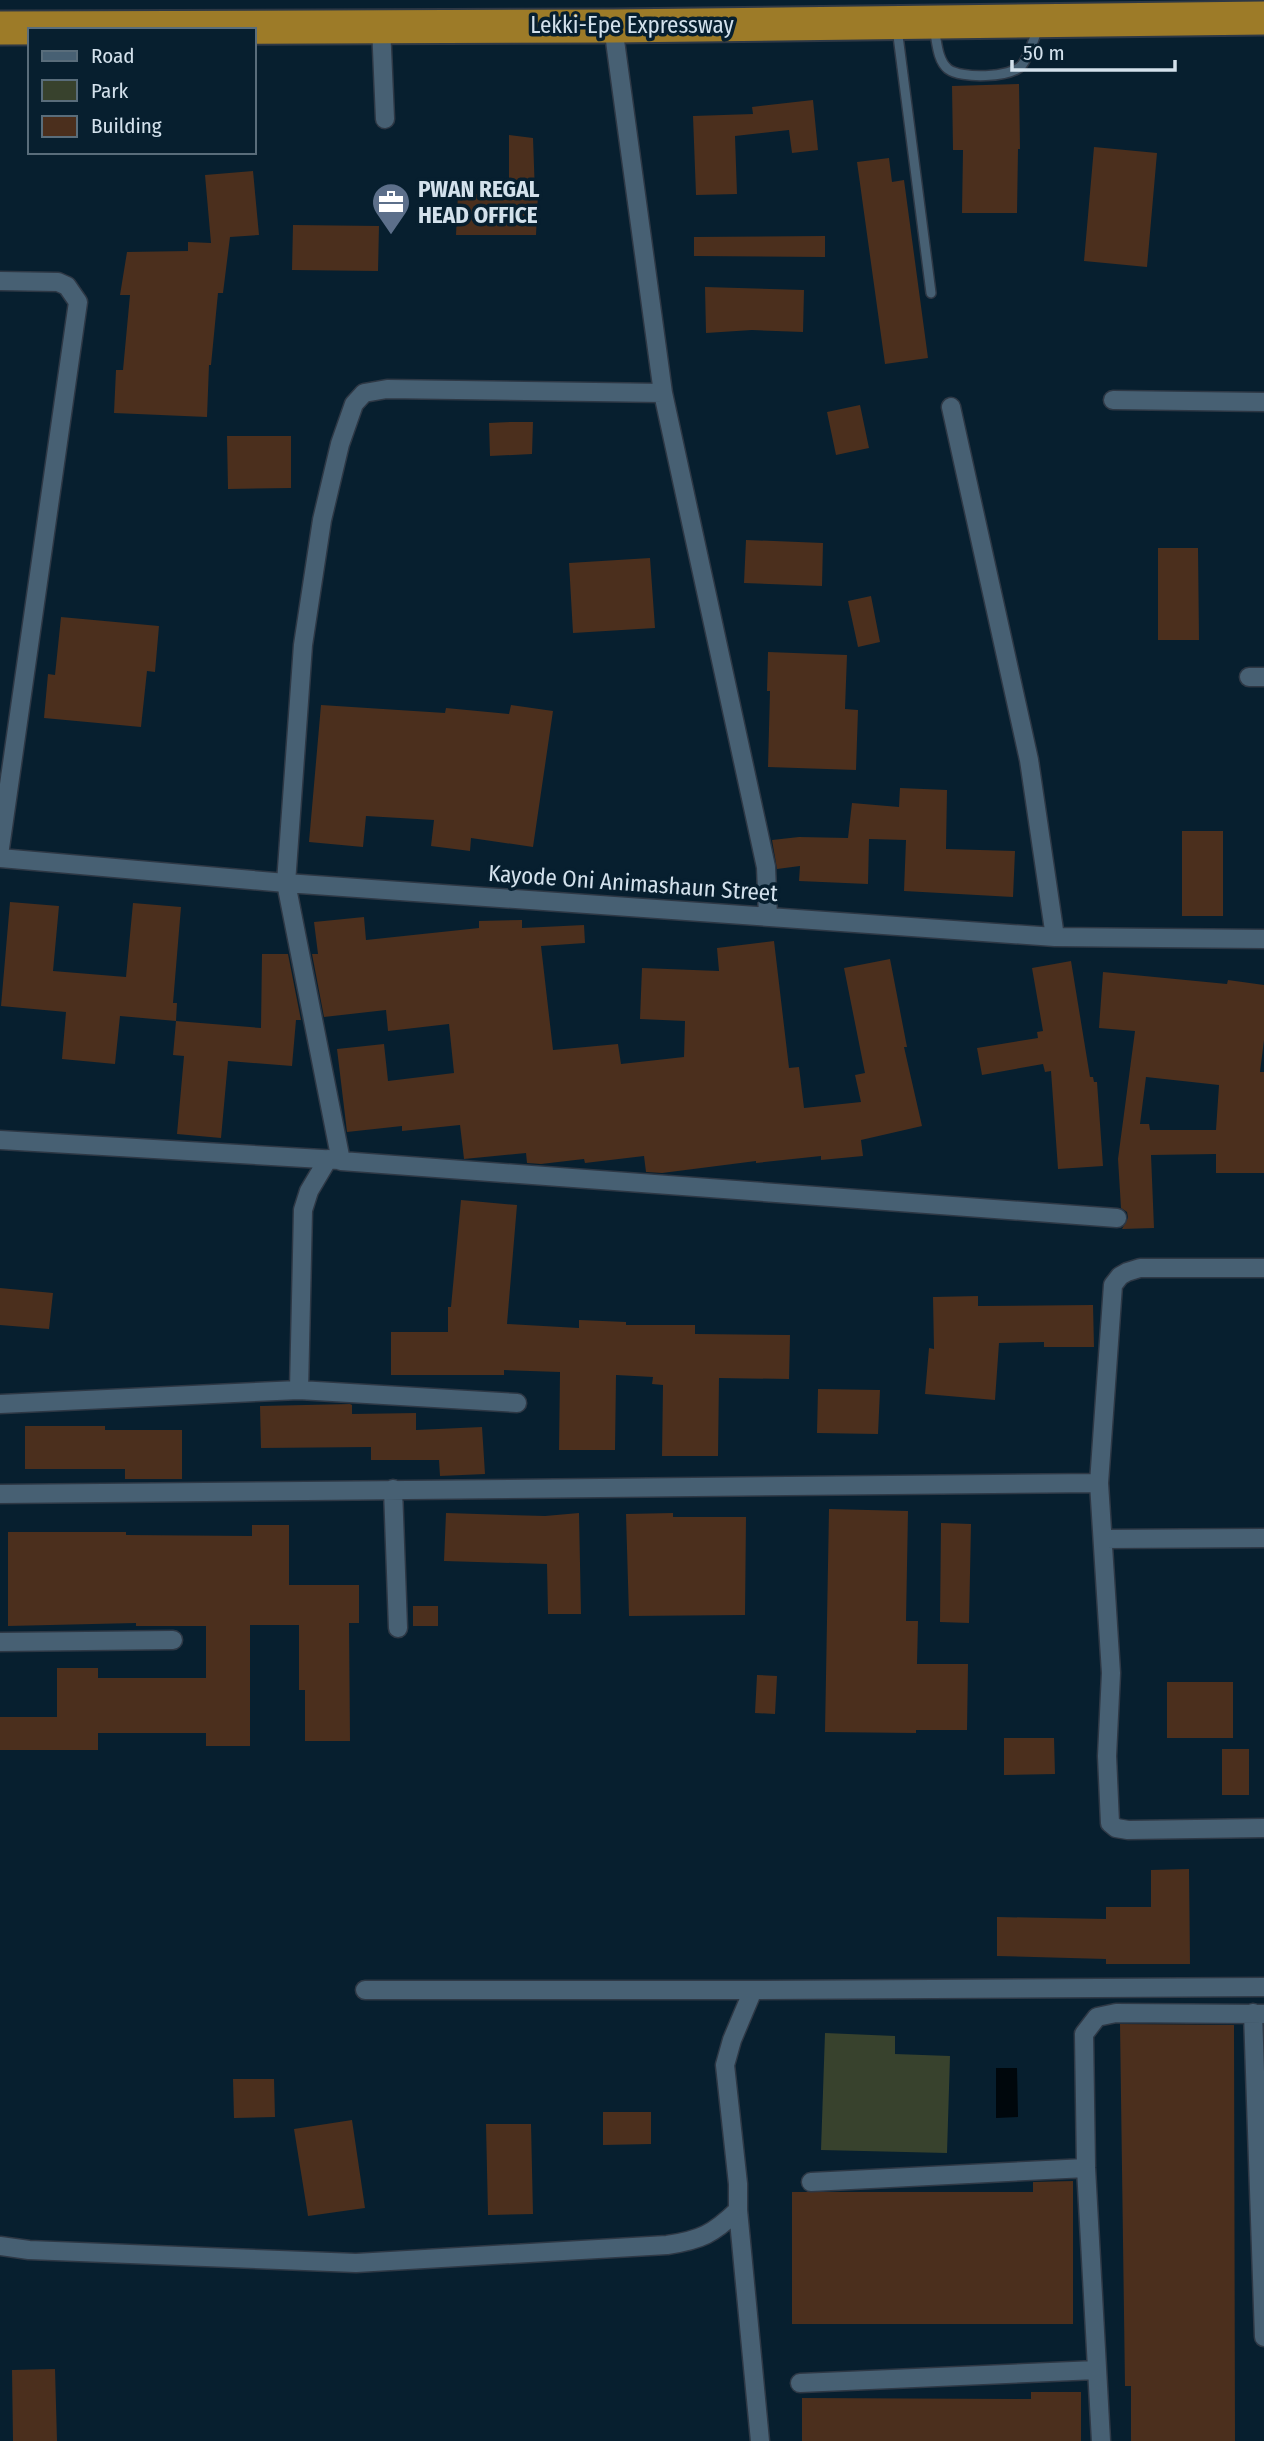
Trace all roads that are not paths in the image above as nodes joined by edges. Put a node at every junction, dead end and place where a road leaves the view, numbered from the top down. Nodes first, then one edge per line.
1 (1264, 18) edge
2 (1041, 21) junction
3 (933, 22) junction
4 (897, 23) junction
5 (381, 26) junction
6 (613, 26) junction
7 (0, 28) edge
8 (385, 119) dead end
9 (0, 281) edge
10 (931, 293) dead end
11 (663, 393) junction
12 (1114, 400) dead end
13 (1264, 402) edge
14 (951, 407) dead end
15 (0, 848) edge
16 (0, 858) edge
17 (286, 883) junction
18 (768, 916) junction
19 (1055, 937) junction
20 (1264, 939) edge
21 (0, 1140) edge
22 (334, 1160) junction
23 (1117, 1218) dead end
24 (1264, 1268) edge
25 (299, 1391) junction
26 (517, 1403) dead end
27 (0, 1404) edge
28 (1099, 1483) junction
29 (393, 1489) junction
30 (0, 1494) edge
31 (1264, 1538) edge
32 (1103, 1539) junction
33 (398, 1628) dead end
34 (173, 1640) dead end
35 (0, 1642) edge
36 (1264, 1828) edge
37 (1264, 1987) edge
38 (365, 1990) dead end
39 (753, 1990) junction
40 (1258, 2013) edge
41 (1086, 2168) junction
42 (811, 2182) dead end
43 (738, 2210) junction
44 (0, 2246) edge
45 (1264, 2337) edge
46 (1096, 2371) junction
47 (800, 2383) dead end
48 (760, 2441) edge
49 (1101, 2441) edge

1 - 2 highway, Lekki-Epe Expressway
2 - 3 highway, Lekki-Epe Expressway
2 - 3 lane
3 - 4 highway, Lekki-Epe Expressway
4 - 6 highway, Lekki-Epe Expressway
4 - 10 lane
5 - 6 highway, Lekki-Epe Expressway
5 - 7 highway, Lekki-Epe Expressway
5 - 8 street
6 - 11 street
9 - 15 street
11 - 17 street
11 - 18 street
12 - 13 street
14 - 19 street
16 - 17 street, Kayode Oni Animashaun Street
17 - 18 street, Kayode Oni Animashaun Street
17 - 22 street
18 - 19 street, Kayode Oni Animashaun Street
19 - 20 street, Kayode Oni Animashaun Street
21 - 22 street
22 - 23 street
22 - 25 street
24 - 28 street
25 - 26 street
25 - 27 street
28 - 29 street
28 - 32 street
29 - 30 street
29 - 33 street
31 - 32 street
32 - 36 street
34 - 35 street
37 - 39 street
38 - 39 street
39 - 43 street
40 - 41 street
40 - 45 street
41 - 42 street
41 - 46 street
43 - 44 street
43 - 48 street
46 - 47 street
46 - 49 street

